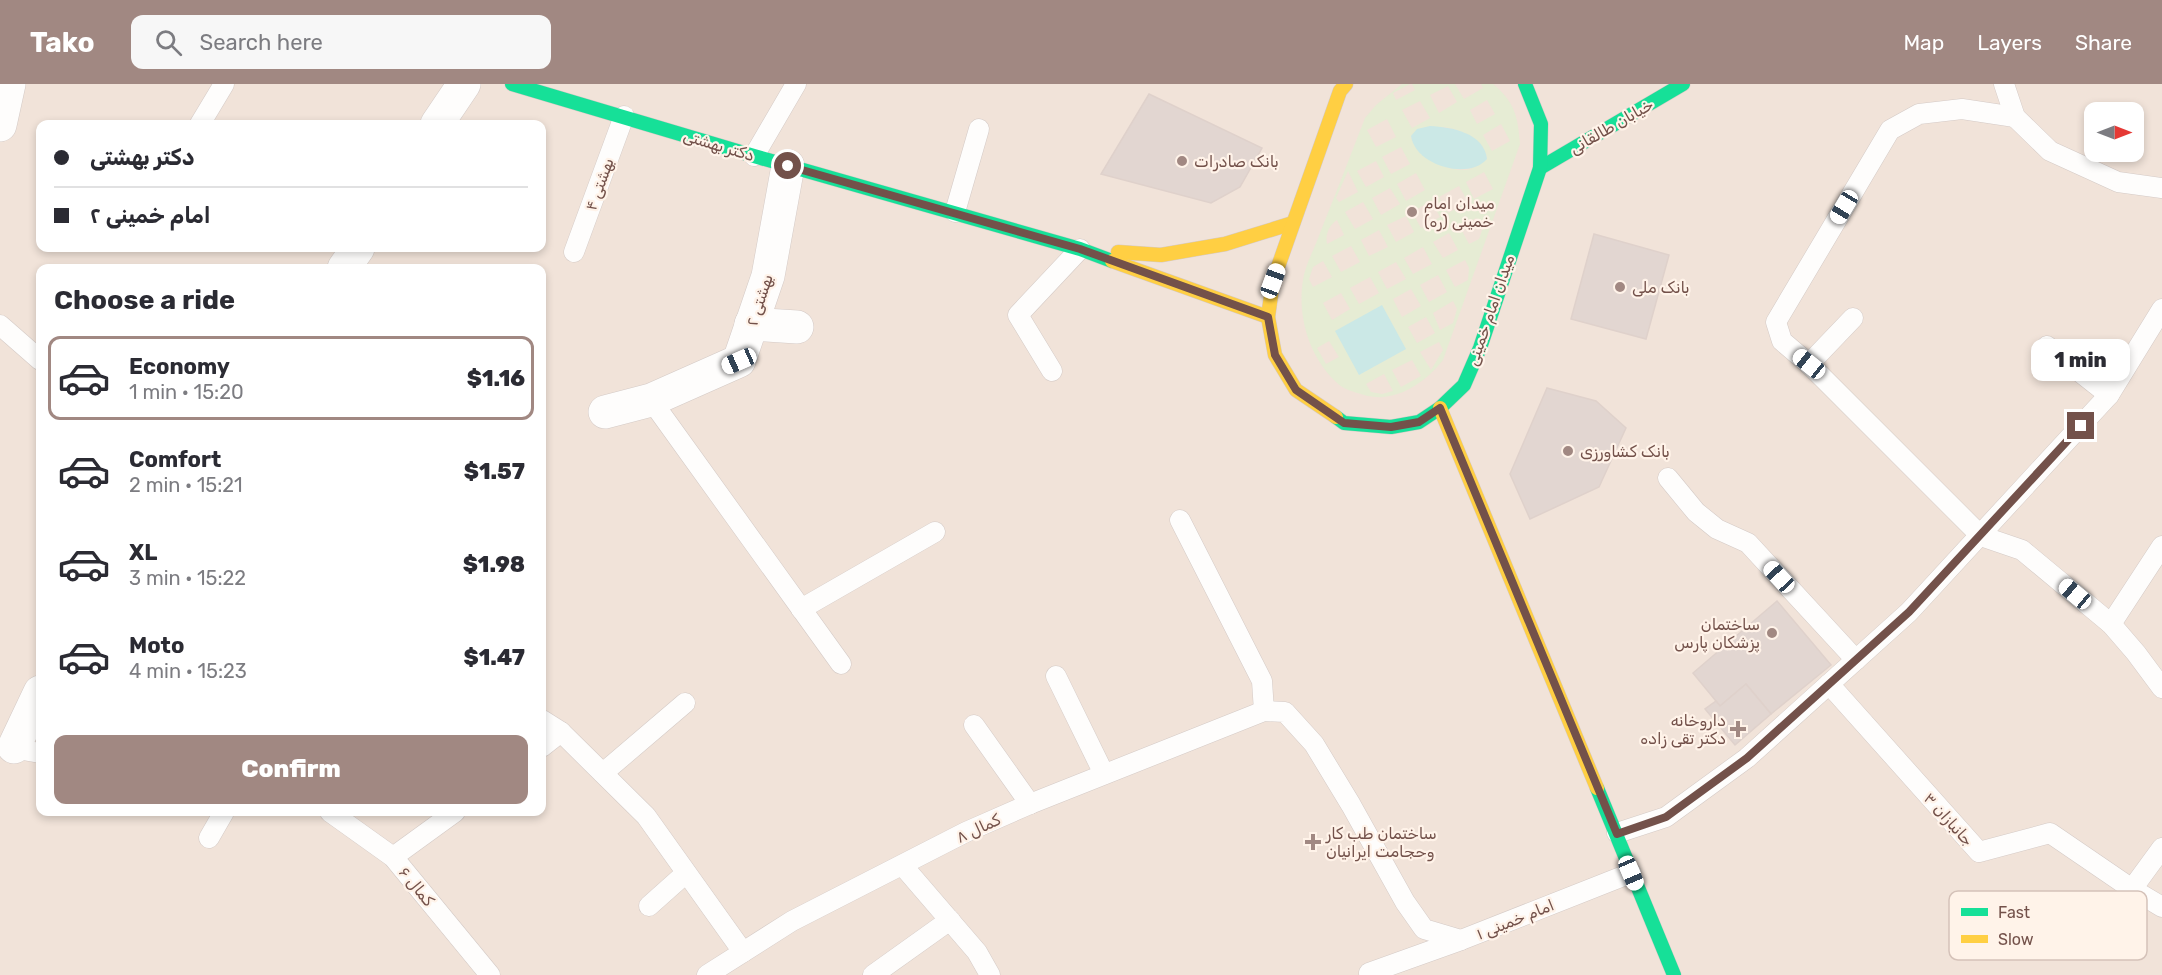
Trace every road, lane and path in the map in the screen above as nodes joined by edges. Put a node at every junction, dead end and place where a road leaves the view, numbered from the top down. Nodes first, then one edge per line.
1 (9, 84) edge
2 (224, 84) edge
3 (464, 84) edge
4 (512, 84) edge
5 (796, 84) edge
6 (1525, 84) edge
7 (1683, 84) edge
8 (2004, 84) edge
9 (1343, 86) edge
10 (624, 116) junction
11 (2015, 117) junction
12 (202, 120) edge
13 (440, 120) edge
14 (0, 124) edge
15 (979, 129) dead end
16 (754, 156) junction
17 (788, 166) junction
18 (1540, 168) junction
19 (2162, 188) edge
20 (955, 212) junction
21 (1293, 223) junction
22 (1080, 249) junction
23 (574, 252) dead end
24 (2162, 309) edge
25 (1268, 317) junction
26 (1852, 318) dead end
27 (751, 324) junction
28 (0, 325) edge
29 (797, 327) dead end
30 (2047, 346) dead end
31 (36, 356) edge
32 (1809, 364) junction
33 (1052, 371) dead end
34 (2109, 395) junction
35 (651, 400) junction
36 (1440, 408) junction
37 (605, 412) dead end
38 (1668, 478) dead end
39 (1180, 520) dead end
40 (935, 532) dead end
41 (1981, 536) junction
42 (2162, 546) edge
43 (801, 609) junction
44 (2111, 624) junction
45 (1856, 660) junction
46 (841, 664) dead end
47 (1056, 676) dead end
48 (1829, 684) junction
49 (2162, 688) edge
50 (36, 703) edge
51 (685, 703) dead end
52 (1264, 711) junction
53 (546, 723) edge
54 (974, 725) dead end
55 (561, 732) junction
56 (546, 744) edge
57 (18, 749) edge
58 (603, 773) junction
59 (1104, 774) junction
60 (1030, 804) junction
61 (222, 816) edge
62 (336, 816) edge
63 (449, 816) edge
64 (1617, 834) junction
65 (208, 838) dead end
66 (2162, 848) edge
67 (393, 857) junction
68 (903, 866) junction
69 (686, 873) junction
70 (1631, 873) junction
71 (2132, 890) joint
72 (2147, 898) edge
73 (649, 906) dead end
74 (2162, 907) edge
75 (950, 920) junction
76 (1461, 940) junction
77 (742, 952) junction
78 (1369, 973) dead end
79 (490, 975) edge
80 (707, 975) edge
81 (873, 975) edge
82 (990, 975) edge
83 (1674, 975) edge

1 - 14 street
2 - 12 lane
3 - 13 street
4 - 10 main road, دکتر بهشتی
5 - 16 lane
6 - 18 main road, میدان امام خمینی
7 - 18 main road, خیابان طالقانی
8 - 11 lane
9 - 21 main road, میدان امام خمینی
10 - 16 main road, دکتر بهشتی
10 - 23 lane, بهشتی ۴
11 - 19 lane
11 - 32 lane
15 - 20 lane
16 - 17 main road, دکتر بهشتی
17 - 20 main road, دکتر بهشتی
17 - 27 street, بهشتی ۲
18 - 36 main road, میدان امام خمینی
20 - 22 main road, دکتر بهشتی
21 - 22 main road
21 - 25 main road, میدان امام خمینی
22 - 25 main road, دکتر بهشتی
22 - 33 lane
24 - 34 lane
25 - 36 main road, میدان امام خمینی
26 - 32 lane
27 - 29 street
27 - 35 street, بهشتی ۲
28 - 31 lane
30 - 34 lane
32 - 41 lane
34 - 41 lane
35 - 37 street, بهشتی ۲
35 - 43 lane
36 - 64 main road
38 - 45 lane
39 - 52 lane
40 - 43 lane
41 - 44 lane
41 - 45 lane
42 - 44 lane
43 - 46 lane
44 - 49 lane
45 - 48 lane
47 - 59 lane
48 - 64 lane
48 - 71 lane, جانبازان ۳
50 - 57 street
51 - 58 lane
52 - 59 lane, کمال ۸
52 - 76 lane, امام خمینی ۱
53 - 55 lane
54 - 60 lane
55 - 56 lane
55 - 58 lane
58 - 69 lane
59 - 60 lane, کمال ۸
60 - 68 lane, کمال ۸
61 - 65 lane
62 - 67 lane, کمال ۶
63 - 67 lane
64 - 70 main road
66 - 71 lane
67 - 79 lane, کمال ۶
68 - 75 lane
68 - 77 lane, کمال ۸
69 - 73 lane
69 - 77 lane
70 - 76 lane, امام خمینی ۱
70 - 83 main road
72 - 74 lane, جانبازان ۳
75 - 81 lane
75 - 82 lane
76 - 78 lane
77 - 80 lane, کمال ۸

